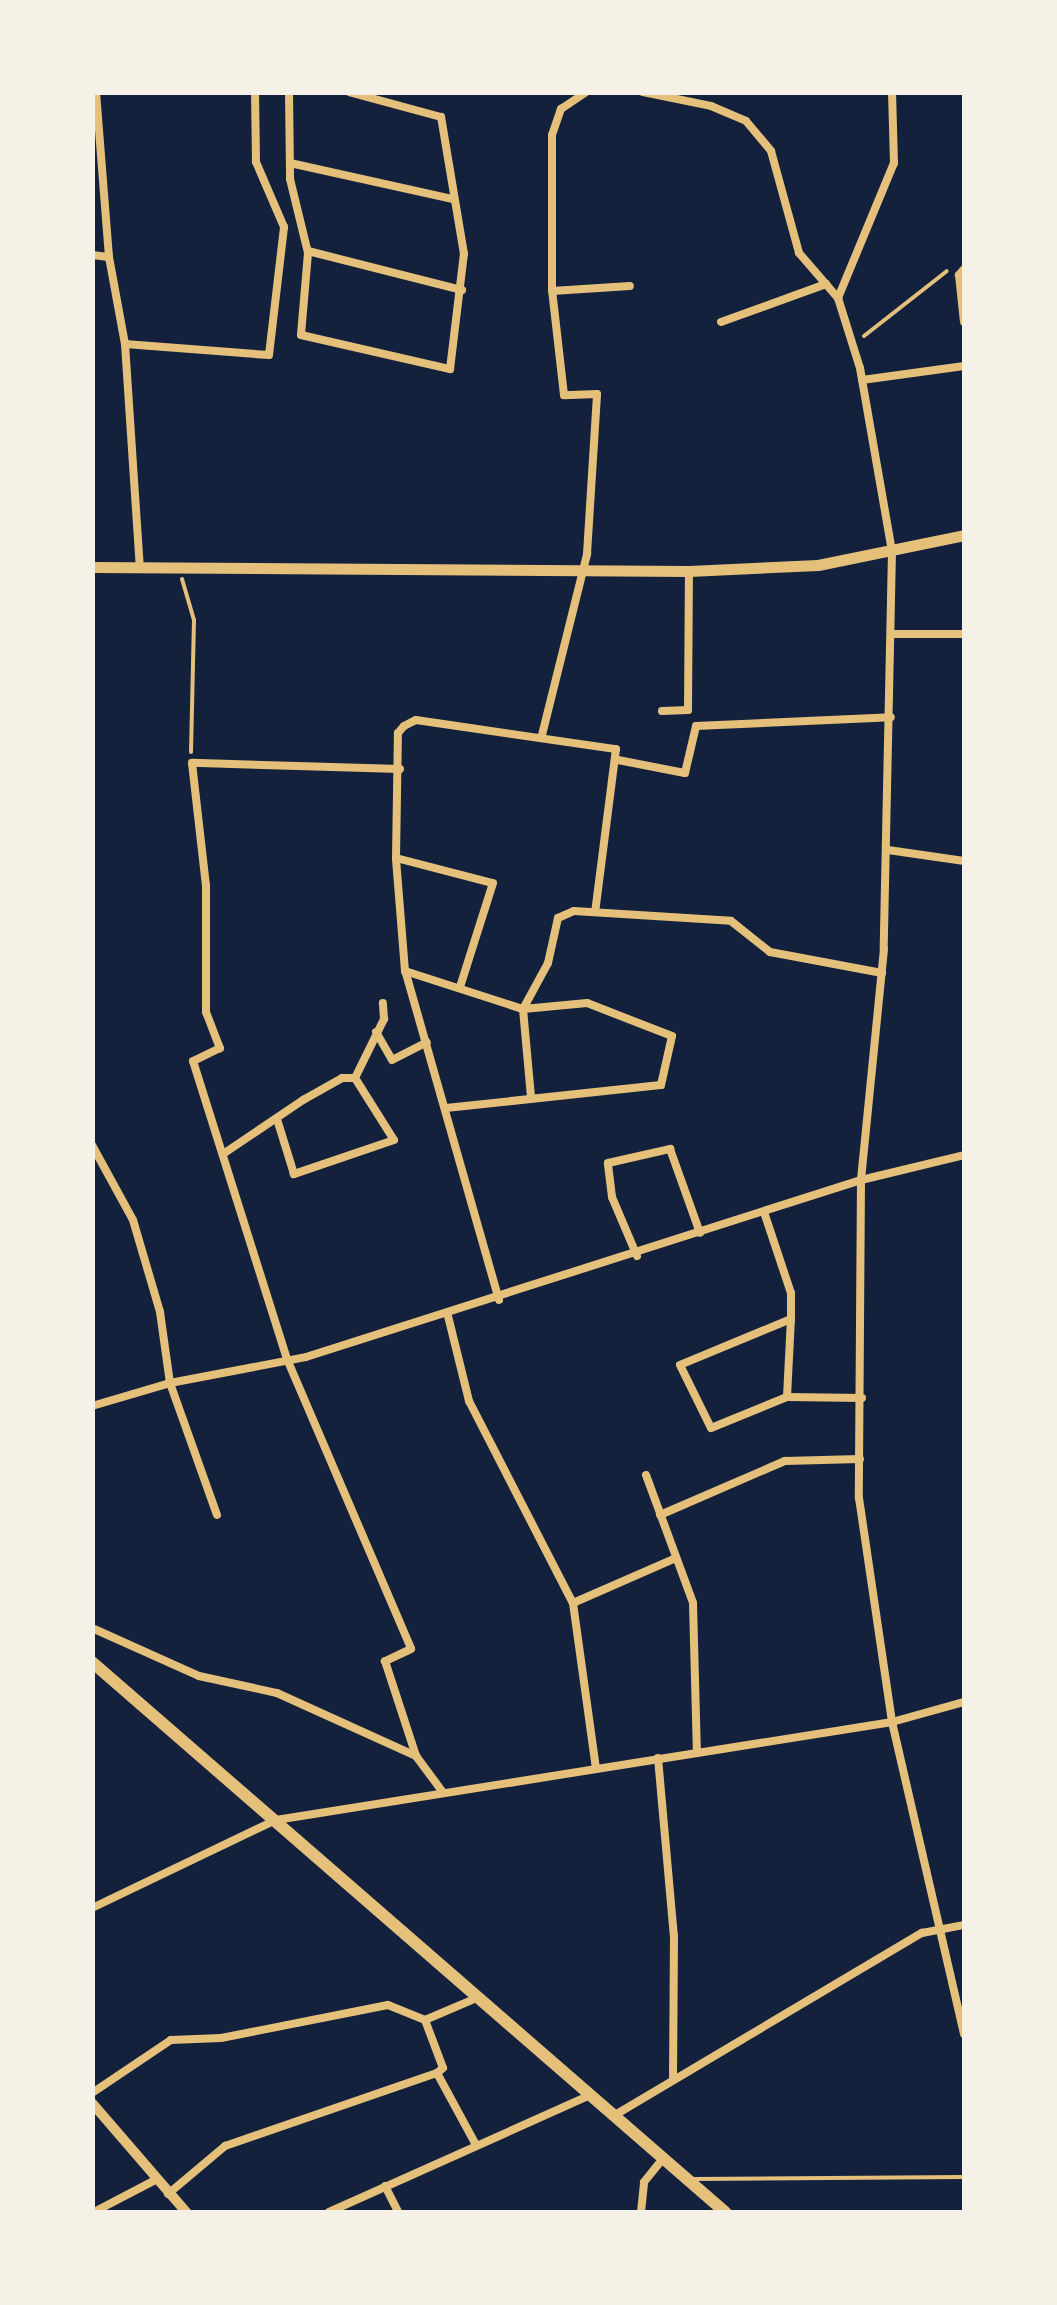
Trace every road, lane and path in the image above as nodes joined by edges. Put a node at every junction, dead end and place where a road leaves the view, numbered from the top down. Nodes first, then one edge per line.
1 (96, 92) edge
2 (255, 92) edge
3 (289, 92) edge
4 (350, 92) edge
5 (586, 92) edge
6 (643, 92) edge
7 (892, 92) edge
8 (95, 112) edge
9 (290, 162) junction
10 (454, 199) junction
11 (308, 251) junction
12 (92, 255) edge
13 (109, 257) junction
14 (964, 269) edge
15 (826, 284) junction
16 (630, 286) dead end
17 (462, 290) junction
18 (552, 292) junction
19 (838, 298) junction
20 (721, 322) dead end
21 (964, 322) edge
22 (860, 339) dead end
23 (125, 344) junction
24 (964, 366) edge
25 (862, 380) junction
26 (964, 535) edge
27 (892, 552) junction
28 (92, 567) edge
29 (140, 568) junction
30 (183, 569) junction
31 (584, 569) junction
32 (688, 572) junction
33 (892, 634) junction
34 (964, 634) edge
35 (662, 711) dead end
36 (891, 717) junction
37 (542, 735) junction
38 (618, 760) junction
39 (192, 763) junction
40 (400, 769) junction
41 (888, 850) junction
42 (396, 858) junction
43 (964, 862) edge
44 (594, 912) junction
45 (406, 971) junction
46 (882, 973) junction
47 (461, 984) junction
48 (383, 1003) dead end
49 (523, 1009) junction
50 (376, 1032) junction
51 (427, 1042) junction
52 (355, 1078) junction
53 (531, 1097) junction
54 (446, 1108) junction
55 (277, 1119) junction
56 (92, 1145) edge
57 (223, 1154) junction
58 (964, 1155) edge
59 (861, 1180) junction
60 (765, 1215) junction
61 (700, 1233) junction
62 (637, 1256) junction
63 (499, 1300) junction
64 (448, 1316) junction
65 (791, 1319) junction
66 (287, 1359) junction
67 (170, 1383) junction
68 (788, 1397) junction
69 (862, 1398) junction
70 (92, 1406) edge
71 (860, 1459) junction
72 (646, 1476) dead end
73 (217, 1515) dead end
74 (660, 1515) junction
75 (676, 1558) junction
76 (572, 1603) junction
77 (92, 1628) edge
78 (92, 1662) edge
79 (964, 1702) edge
80 (892, 1722) junction
81 (697, 1752) junction
82 (416, 1756) junction
83 (658, 1758) junction
84 (596, 1768) junction
85 (442, 1792) junction
86 (276, 1820) junction
87 (92, 1908) edge
88 (964, 1925) edge
89 (942, 1929) junction
90 (479, 1996) junction
91 (424, 2020) junction
92 (964, 2034) edge
93 (437, 2074) junction
94 (672, 2078) junction
95 (92, 2092) edge
96 (590, 2094) junction
97 (92, 2103) edge
98 (615, 2116) junction
99 (475, 2143) junction
100 (664, 2157) junction
101 (964, 2177) edge
102 (157, 2179) junction
103 (689, 2180) junction
104 (386, 2186) junction
105 (168, 2194) junction
106 (94, 2212) edge
107 (186, 2212) edge
108 (329, 2212) edge
109 (398, 2212) edge
110 (641, 2212) edge
111 (725, 2212) edge

1 - 8 street
2 - 23 street
3 - 9 street
4 - 10 street
5 - 18 street
6 - 15 street
7 - 19 street
8 - 13 street
9 - 10 street
9 - 11 street
10 - 17 street
11 - 17 street
11 - 17 street
12 - 13 street
13 - 23 street
14 - 21 street
14 - 22 path
15 - 19 street
15 - 20 street
16 - 18 street
18 - 31 street
19 - 25 street
23 - 29 street
24 - 25 street
25 - 27 street
26 - 27 main road
27 - 32 main road
27 - 33 street
28 - 29 main road
29 - 30 main road
30 - 31 main road
30 - 39 path
31 - 32 main road
31 - 37 street
32 - 35 street
33 - 34 street
33 - 36 street
36 - 38 street
36 - 41 street
37 - 38 street
37 - 40 street
38 - 44 street
39 - 40 street
39 - 57 street
40 - 42 street
41 - 43 street
41 - 46 street
42 - 45 street
42 - 47 street
44 - 46 street
44 - 49 street
45 - 47 street
45 - 51 street
46 - 59 street
47 - 49 street
48 - 50 street
49 - 53 street
49 - 53 street
50 - 51 street
50 - 52 street
51 - 54 street
52 - 55 street
52 - 55 street
53 - 54 street
54 - 63 street
55 - 57 street
56 - 67 street
57 - 66 street
58 - 59 street
59 - 60 street
59 - 69 street
60 - 61 street
60 - 65 street
61 - 62 street
61 - 62 street
62 - 63 street
63 - 64 street
64 - 66 street
64 - 76 street
65 - 68 street
65 - 68 street
66 - 67 street
66 - 82 street
67 - 70 street
67 - 73 street
68 - 69 street
69 - 71 street
71 - 74 street
71 - 80 street
72 - 74 street
74 - 75 street
75 - 76 street
75 - 81 street
76 - 84 street
77 - 82 street
78 - 86 main road
79 - 80 street
80 - 81 street
80 - 89 street
81 - 83 street
82 - 85 street
83 - 84 street
83 - 94 street
84 - 85 street
85 - 86 street
86 - 87 street
86 - 90 main road
88 - 89 street
89 - 92 street
89 - 94 street
90 - 91 street
90 - 96 main road
91 - 93 street
91 - 95 street
93 - 99 street
93 - 105 street
94 - 98 street
96 - 98 main road
96 - 99 street
97 - 102 street
98 - 100 main road
99 - 104 street
100 - 103 main road
100 - 110 street
101 - 103 lane
102 - 105 street
102 - 106 street
103 - 111 main road
104 - 108 street
104 - 109 street
105 - 107 street

